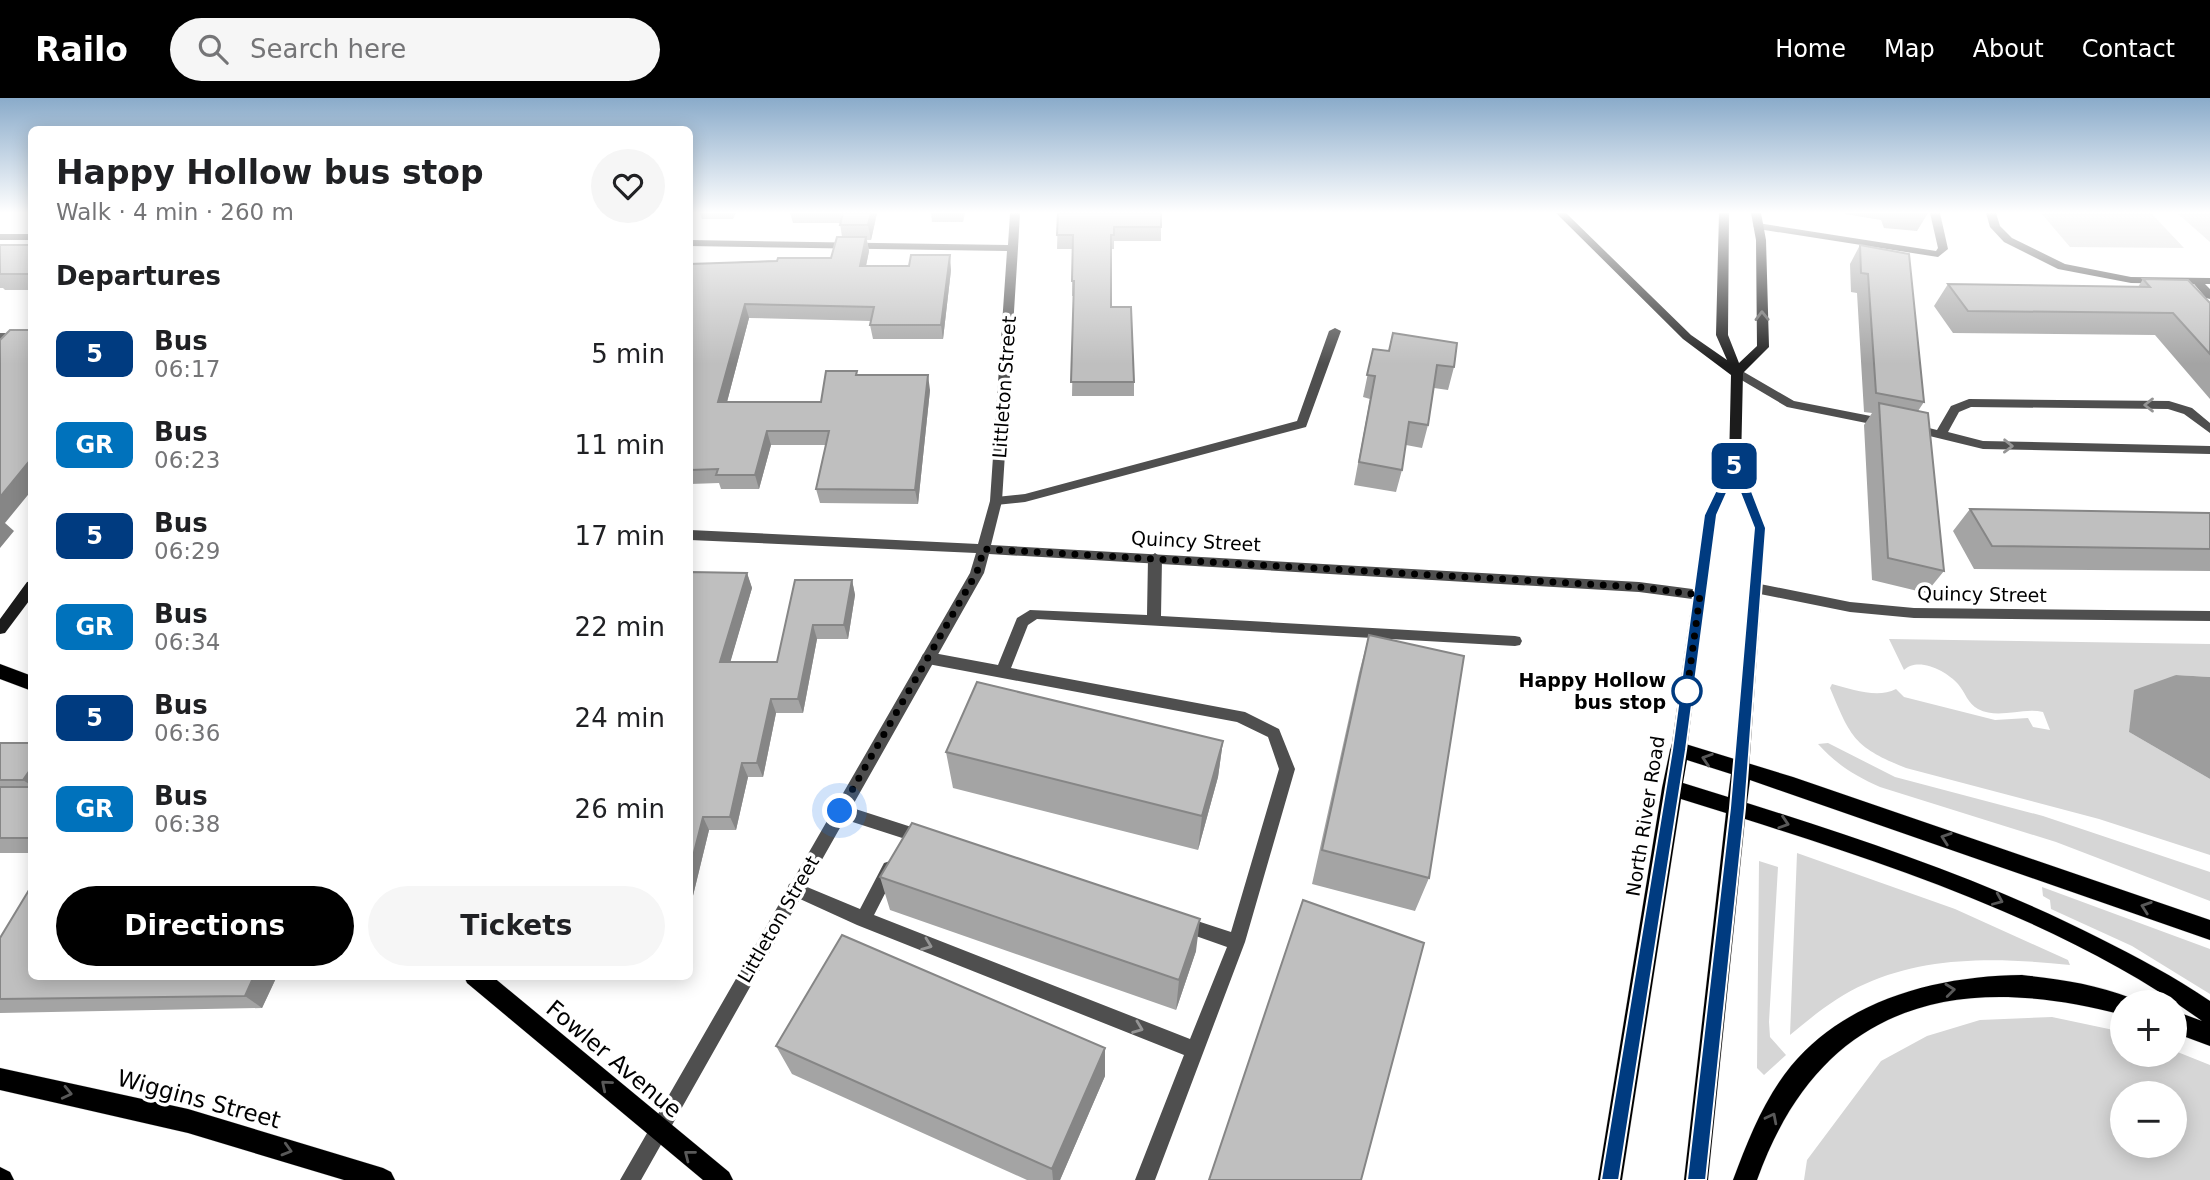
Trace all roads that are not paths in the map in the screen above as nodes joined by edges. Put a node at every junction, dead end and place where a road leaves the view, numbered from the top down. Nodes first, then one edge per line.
1 (1012, 263) edge
2 (1612, 263) edge
3 (1723, 263) edge
4 (1761, 263) edge
5 (2055, 263) edge
6 (2197, 281) junction
7 (2210, 281) edge
8 (2210, 296) edge
9 (1335, 331) dead end
10 (0, 336) edge
11 (18, 336) junction
12 (28, 336) edge
13 (9, 347) edge
14 (1737, 372) junction
15 (2210, 429) edge
16 (1941, 434) junction
17 (2210, 450) edge
18 (1735, 463) junction
19 (996, 500) junction
20 (693, 535) edge
21 (984, 549) junction
22 (1155, 558) junction
23 (1755, 588) junction
24 (28, 591) edge
25 (1700, 595) junction
26 (2210, 616) edge
27 (1154, 620) junction
28 (0, 629) edge
29 (1515, 641) dead end
30 (928, 658) junction
31 (0, 671) edge
32 (1002, 672) junction
33 (28, 682) edge
34 (1679, 750) junction
35 (1741, 770) junction
36 (1672, 788) junction
37 (1737, 808) junction
38 (840, 811) junction
39 (945, 844) edge
40 (902, 845) junction
41 (795, 890) junction
42 (1160, 917) edge
43 (863, 920) junction
44 (2210, 930) edge
45 (1237, 942) junction
46 (480, 980) edge
47 (2110, 1002) edge
48 (2210, 1014) edge
49 (2187, 1026) edge
50 (2210, 1035) edge
51 (1195, 1050) junction
52 (0, 1079) edge
53 (657, 1130) junction
54 (383, 1180) edge
55 (630, 1180) edge
56 (721, 1180) edge
57 (1145, 1180) edge
58 (1610, 1180) edge
59 (1696, 1180) edge
60 (1745, 1180) edge

1 - 19 street, Littleton Street
2 - 14 main road
3 - 14 main road, North River Road
14 -> 4 main road
5 - 6 street
6 - 7 street
6 - 8 street
9 - 19 street
10 - 11 street
11 - 12 street
11 - 13 street
14 - 16 street
14 - 18 main road, North River Road
15 -> 16 street
16 -> 17 street
18 - 23 main road, North River Road
18 - 25 main road, North River Road
19 - 21 street, Littleton Street
20 - 21 street, Quincy Street
21 - 22 street, Quincy Street
21 - 30 street, Littleton Street
22 - 25 street, Quincy Street
22 - 27 street
23 - 26 street, Quincy Street
23 - 35 main road, North River Road
24 - 28 main road
25 - 34 main road, North River Road
27 - 29 street
27 - 32 street
30 - 32 street
30 - 38 street, Littleton Street
31 - 33 main road
32 - 45 street
35 -> 34 main road
34 - 36 main road, North River Road
35 - 37 main road, North River Road
44 -> 35 main road
36 - 37 main road
36 - 58 main road, North River Road
37 -> 48 main road
37 - 59 main road, North River Road
38 - 40 street
38 - 41 street, Littleton Street
39 - 40 street
40 - 43 street
41 - 43 street
41 - 53 street, Littleton Street
42 - 45 street
43 -> 51 street
45 - 51 street
53 -> 46 main road, Fowler Avenue
60 -> 47 main road
49 - 50 main road
51 - 57 street
52 -> 54 main road, Wiggins Street
53 - 55 street, Littleton Street
56 -> 53 main road, Fowler Avenue

